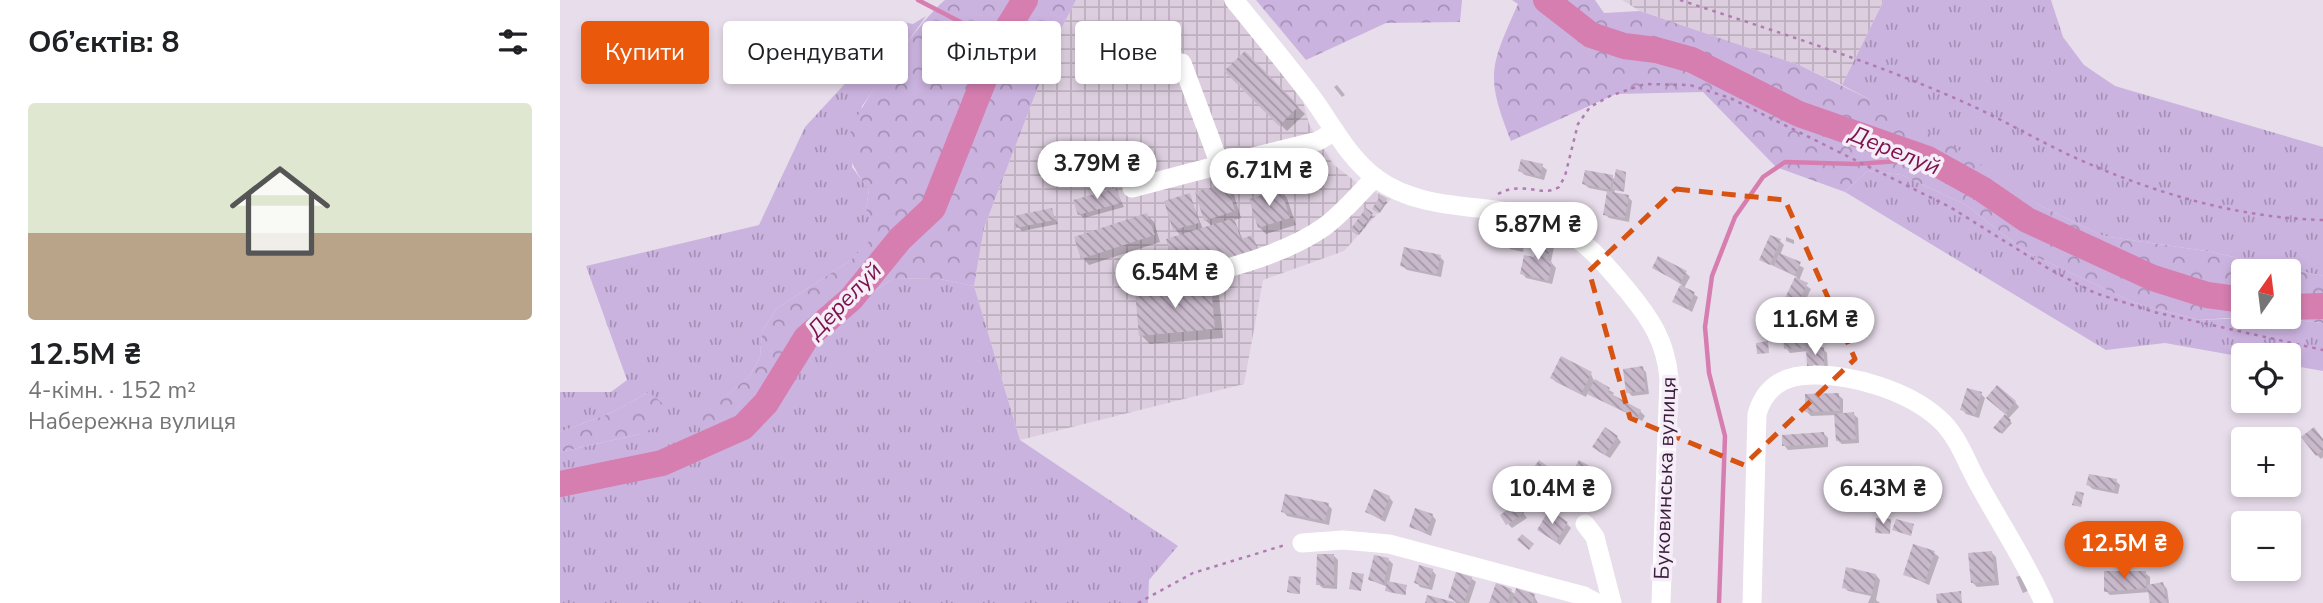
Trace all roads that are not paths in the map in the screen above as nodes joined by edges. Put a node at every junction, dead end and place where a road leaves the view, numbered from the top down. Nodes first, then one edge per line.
1 (1234, 0) edge
2 (1182, 63) dead end
3 (1335, 131) junction
4 (1220, 165) junction
5 (1375, 177) junction
6 (1132, 188) dead end
7 (1198, 276) dead end
8 (1585, 524) dead end
9 (1302, 543) road end
10 (1664, 599) edge
11 (1597, 603) edge
12 (1612, 603) edge
13 (1752, 603) edge
14 (2044, 603) edge

1 - 3 street, Буковинська вулиця
2 - 4 street
3 - 4 street
3 - 5 street, Буковинська вулиця
4 - 6 street
5 - 7 street
5 - 10 street, Буковинська вулиця
8 - 12 street
9 - 11 street
13 - 14 street

